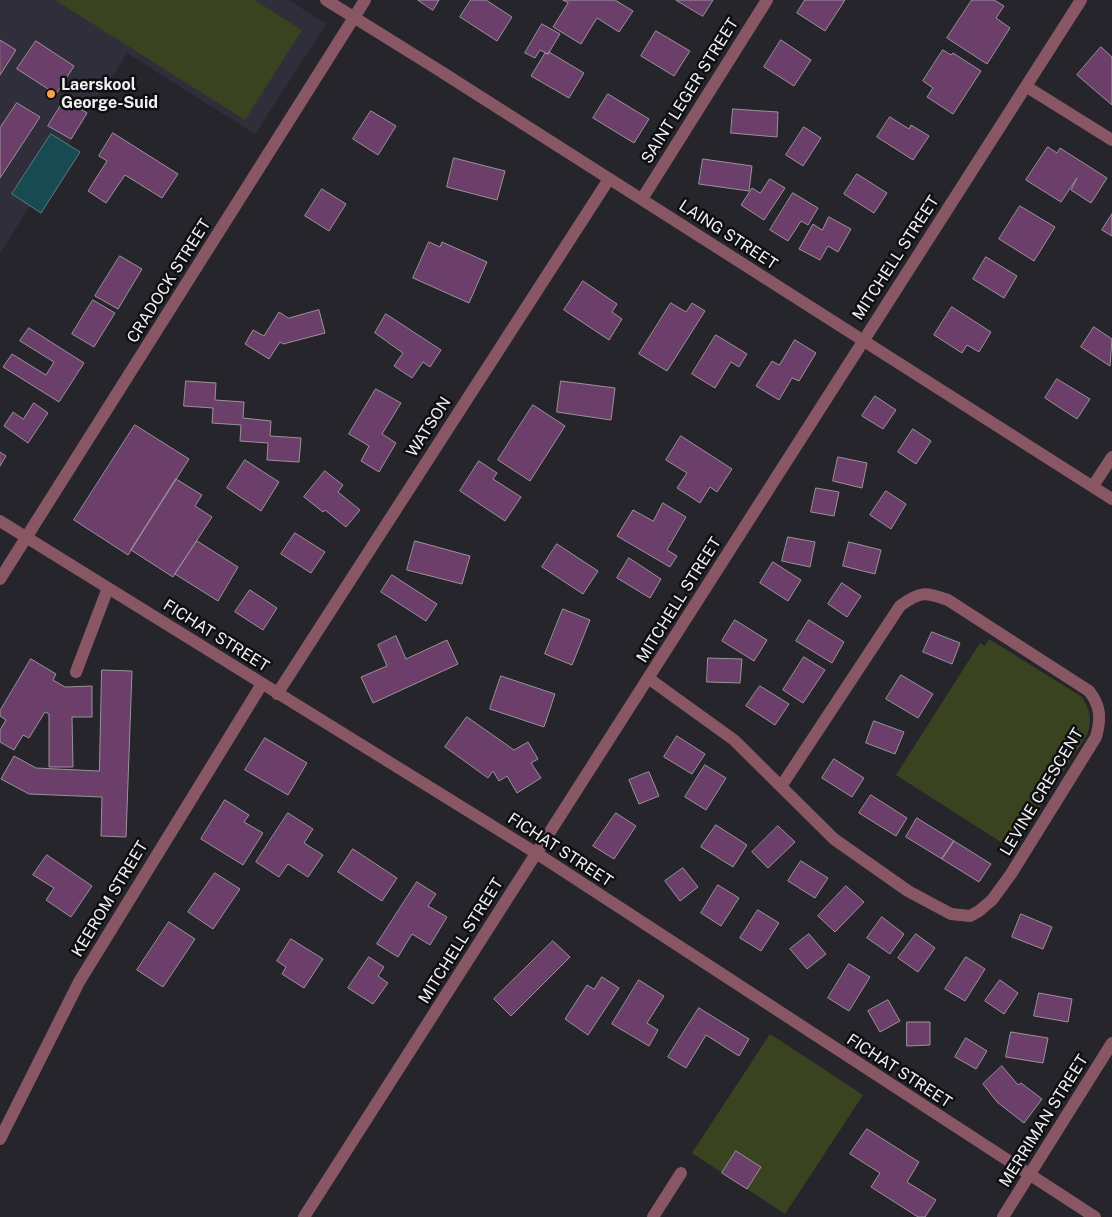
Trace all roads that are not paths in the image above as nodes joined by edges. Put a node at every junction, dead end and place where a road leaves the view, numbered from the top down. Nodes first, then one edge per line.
1 (326, 0) edge
2 (366, 0) edge
3 (767, 0) edge
4 (1081, 0) edge
5 (354, 18) junction
6 (1027, 86) junction
7 (1112, 140) edge
8 (609, 179) junction
9 (642, 199) junction
10 (862, 340) junction
11 (1112, 457) edge
12 (1093, 486) junction
13 (1112, 499) edge
14 (0, 521) edge
15 (27, 538) junction
16 (0, 579) edge
17 (108, 588) junction
18 (76, 672) dead end
19 (648, 678) junction
20 (262, 684) junction
21 (278, 694) junction
22 (782, 785) junction
23 (536, 853) junction
24 (1112, 1043) edge
25 (0, 1139) edge
26 (681, 1173) dead end
27 (1030, 1175) junction
28 (304, 1217) edge
29 (653, 1217) edge
30 (1003, 1217) edge
31 (1095, 1217) edge

1 - 5 street, LAING STREET
2 - 5 street, CRADOCK STREET
3 - 9 street, SAINT LEGER STREET
4 - 6 street, MITCHELL STREET
5 - 8 street, LAING STREET
5 - 15 street, CRADOCK STREET
6 - 7 street
6 - 10 street, MITCHELL STREET
8 - 9 street, LAING STREET
8 - 21 street, WATSON
9 - 10 street, LAING STREET
10 - 12 street, LAING STREET
10 - 19 street, MITCHELL STREET
11 - 12 street
12 - 13 street, LAING STREET
14 - 15 street, FICHAT STREET
15 - 16 street, CRADOCK STREET
15 - 17 street, FICHAT STREET
17 - 18 street
17 - 20 street, FICHAT STREET
19 - 22 street, LEVINE CRESCENT
19 - 23 street, MITCHELL STREET
20 - 21 street, FICHAT STREET
20 - 25 street, KEEROM STREET
21 - 23 street, FICHAT STREET
22 - 22 street, LEVINE CRESCENT
23 - 27 street, FICHAT STREET
23 - 28 street, MITCHELL STREET
24 - 27 street, MERRIMAN STREET
26 - 29 street
27 - 30 street, MERRIMAN STREET
27 - 31 street, FICHAT STREET

